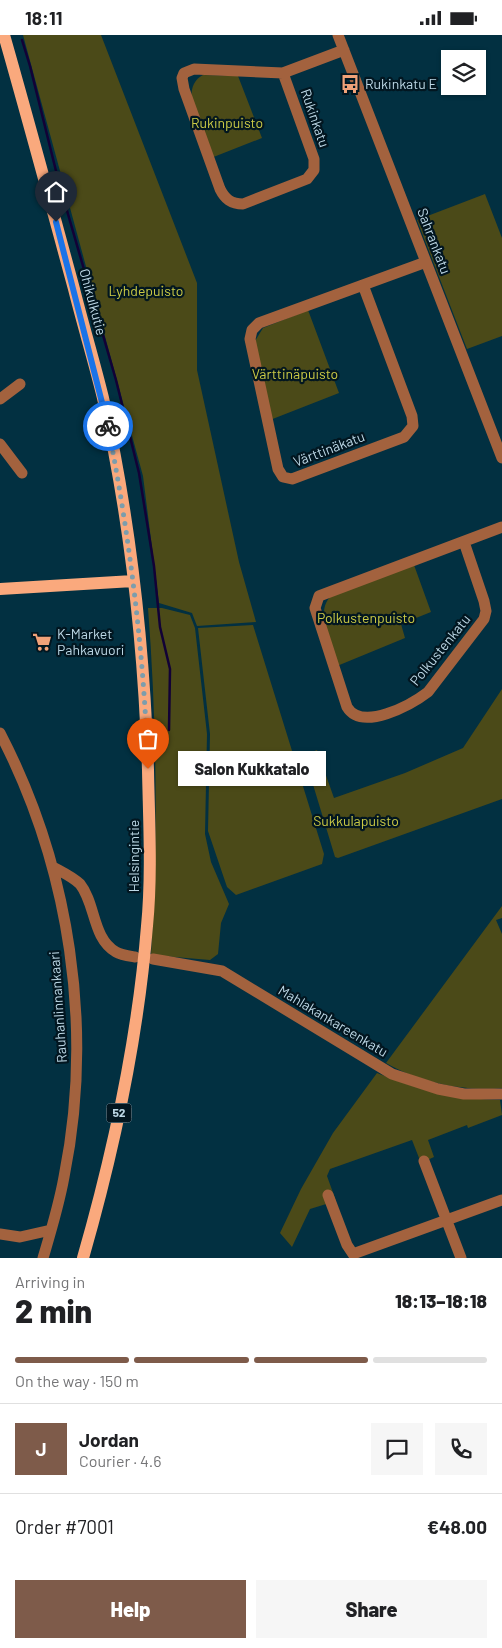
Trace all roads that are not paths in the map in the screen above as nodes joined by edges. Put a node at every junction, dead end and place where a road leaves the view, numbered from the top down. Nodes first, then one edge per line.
1 (4, 35) edge
2 (338, 35) edge
3 (344, 50) junction
4 (283, 73) junction
5 (426, 262) junction
6 (363, 285) junction
7 (20, 384) dead end
8 (0, 399) edge
9 (0, 444) edge
10 (502, 458) edge
11 (22, 473) dead end
12 (502, 527) edge
13 (464, 542) junction
14 (133, 581) junction
15 (0, 589) edge
16 (0, 733) edge
17 (54, 867) junction
18 (135, 957) dead end
19 (153, 959) dead end
20 (502, 1094) edge
21 (424, 1161) dead end
22 (328, 1195) dead end
23 (502, 1200) edge
24 (447, 1220) junction
25 (51, 1230) junction
26 (0, 1234) edge
27 (43, 1258) edge
28 (83, 1258) edge
29 (461, 1258) edge

1 - 14 main road, Ohikulkutie / 52
2 - 3 street, Sahrankatu
3 - 4 street, Rukinkatu
3 - 5 street, Sahrankatu
4 - 4 street, Rukinkatu
5 - 6 street, Värttinäkatu
5 - 10 street, Sahrankatu
6 - 6 street, Värttinäkatu
7 - 8 street
9 - 11 street
12 - 13 street, Polkustenkatu
13 - 13 street, Polkustenkatu
14 - 15 main road
14 - 28 main road, Helsingintie / 52
16 - 17 street, Rauhanlinnankaari
17 - 18 street
17 - 25 street, Rauhanlinnankaari
19 - 20 street, Mahlakankareenkatu
21 - 24 street
22 - 24 street
23 - 24 street
24 - 29 street
25 - 26 street
25 - 27 street, Rauhanlinnankaari

